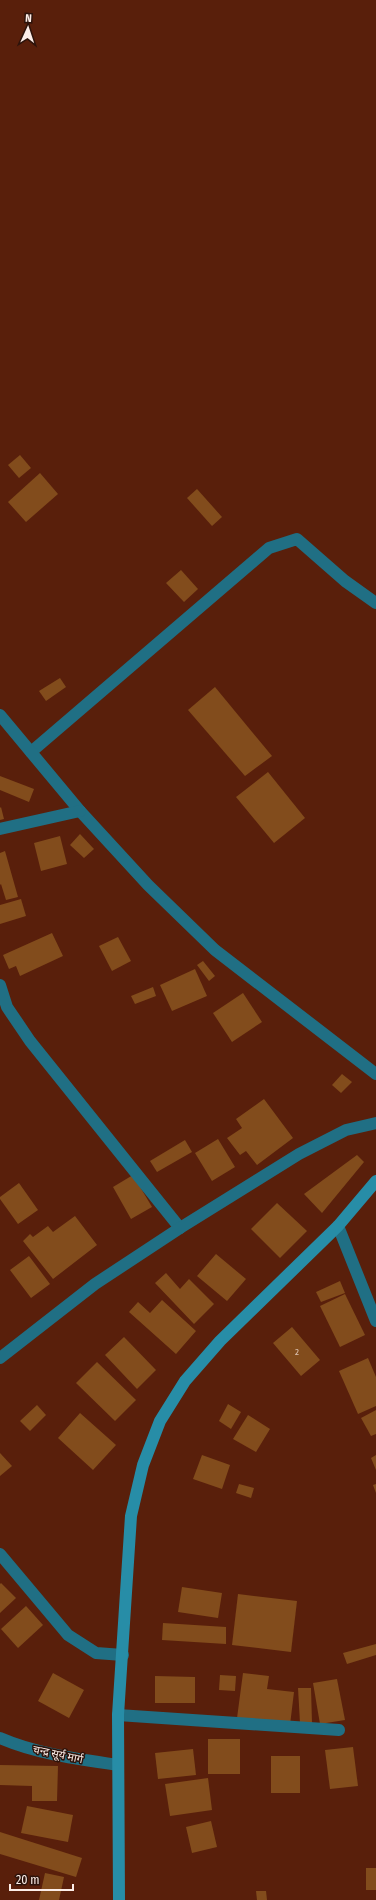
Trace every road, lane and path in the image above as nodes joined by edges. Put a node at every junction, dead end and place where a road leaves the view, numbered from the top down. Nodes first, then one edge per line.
1 (376, 602) edge
2 (0, 715) edge
3 (31, 752) junction
4 (80, 812) junction
5 (0, 829) edge
6 (0, 985) edge
7 (376, 1074) edge
8 (376, 1123) edge
9 (376, 1181) edge
10 (338, 1226) junction
11 (180, 1228) junction
12 (376, 1321) edge
13 (0, 1358) edge
14 (0, 1554) edge
15 (123, 1655) junction
16 (118, 1715) junction
17 (339, 1730) dead end
18 (0, 1738) edge
19 (118, 1765) junction
20 (119, 1900) edge

1 - 3 street
2 - 3 street
3 - 4 street
4 - 5 street
4 - 7 street
6 - 11 street
8 - 11 street
9 - 10 main road
10 - 12 street
10 - 15 main road
11 - 13 street
14 - 15 street
15 - 16 main road
16 - 17 street
16 - 19 main road
18 - 19 street, चन्द्र सूर्य मार्ग
19 - 20 main road

